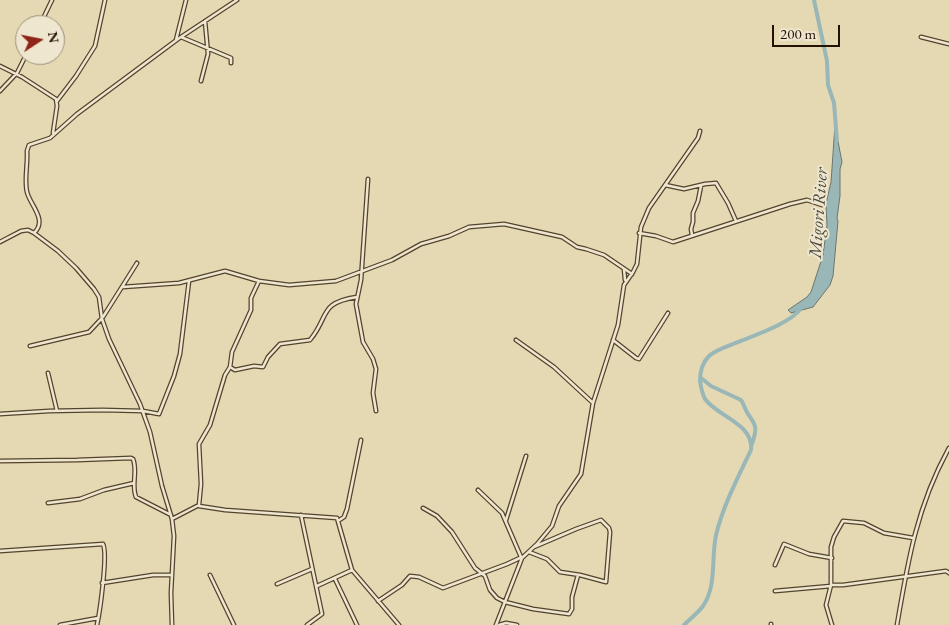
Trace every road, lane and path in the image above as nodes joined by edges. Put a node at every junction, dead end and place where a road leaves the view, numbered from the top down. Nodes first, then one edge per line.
1 (52, 0) edge
2 (105, 0) edge
3 (186, 0) edge
4 (237, 0) edge
5 (45, 15) edge
6 (205, 20) junction
7 (921, 37) dead end
8 (181, 38) junction
9 (175, 42) junction
10 (949, 44) edge
11 (208, 49) junction
12 (231, 63) dead end
13 (21, 65) edge
14 (0, 66) edge
15 (16, 74) junction
16 (201, 81) dead end
17 (0, 91) edge
18 (57, 101) junction
19 (700, 131) dead end
20 (53, 135) junction
21 (368, 179) dead end
22 (665, 185) junction
23 (701, 185) junction
24 (822, 205) dead end
25 (736, 221) junction
26 (34, 233) junction
27 (639, 233) junction
28 (692, 235) junction
29 (0, 242) edge
30 (137, 263) dead end
31 (624, 269) junction
32 (361, 272) junction
33 (632, 274) junction
34 (189, 281) junction
35 (259, 281) junction
36 (625, 282) junction
37 (123, 287) junction
38 (358, 297) junction
39 (668, 313) dead end
40 (102, 319) junction
41 (516, 340) dead end
42 (613, 340) junction
43 (30, 346) dead end
44 (230, 367) junction
45 (48, 373) dead end
46 (593, 403) junction
47 (57, 411) junction
48 (143, 411) junction
49 (376, 411) dead end
50 (0, 414) edge
51 (361, 440) dead end
52 (949, 448) edge
53 (526, 456) dead end
54 (0, 461) edge
55 (134, 483) junction
56 (478, 490) dead end
57 (48, 502) dead end
58 (199, 506) junction
59 (423, 508) dead end
60 (170, 515) junction
61 (301, 515) junction
62 (172, 519) junction
63 (506, 520) junction
64 (338, 521) junction
65 (913, 538) junction
66 (534, 548) junction
67 (0, 551) edge
68 (529, 552) junction
69 (526, 555) junction
70 (522, 557) junction
71 (832, 558) junction
72 (775, 565) dead end
73 (312, 569) junction
74 (352, 570) junction
75 (482, 573) junction
76 (949, 573) edge
77 (578, 574) junction
78 (172, 575) junction
79 (210, 575) dead end
80 (904, 576) junction
81 (335, 579) junction
82 (102, 583) junction
83 (277, 584) dead end
84 (831, 585) junction
85 (316, 586) junction
86 (775, 591) dead end
87 (378, 601) junction
88 (504, 602) junction
89 (98, 618) junction
90 (60, 625) edge
91 (97, 625) edge
92 (172, 625) edge
93 (234, 625) edge
94 (307, 625) edge
95 (357, 625) edge
96 (399, 625) edge
97 (497, 625) edge
98 (517, 625) edge
99 (832, 625) edge
100 (897, 625) edge

1 - 5 street
2 - 18 street
3 - 9 street
4 - 6 street
6 - 8 street
6 - 11 street
7 - 10 street
8 - 9 street
8 - 11 street
9 - 20 street
11 - 12 street
11 - 16 street
13 - 15 street
14 - 15 street
15 - 17 street
15 - 18 street
18 - 20 street
19 - 22 street
20 - 26 street
21 - 32 street
22 - 23 street
22 - 27 street
23 - 25 street
23 - 28 street
24 - 25 street
25 - 28 street
26 - 29 street
26 - 40 street
27 - 28 street
27 - 33 street
30 - 37 street
31 - 32 street
31 - 33 street
31 - 36 street
32 - 35 street
32 - 38 street
33 - 36 street
34 - 35 street
34 - 37 street
34 - 48 street
35 - 44 street
36 - 42 street
37 - 40 street
38 - 44 street
38 - 49 street
39 - 42 street
40 - 43 street
40 - 48 street
41 - 46 street
42 - 46 street
44 - 58 street
45 - 47 street
46 - 66 street
47 - 48 street
47 - 50 street
48 - 60 street
51 - 64 street
52 - 65 street
53 - 63 street
54 - 55 street
55 - 57 street
55 - 60 street
56 - 63 street
58 - 61 street
58 - 62 street
59 - 75 street
60 - 62 street
61 - 64 street
61 - 73 street
62 - 78 street
63 - 70 street
64 - 74 street
65 - 71 street
65 - 80 street
66 - 68 street
66 - 77 street
67 - 82 street
68 - 69 street
68 - 77 street
69 - 70 street
69 - 88 street
70 - 75 street
71 - 72 street
71 - 84 street
73 - 83 street
73 - 85 street
74 - 81 street
74 - 87 street
75 - 87 street
75 - 88 street
76 - 80 street
77 - 88 street
78 - 82 street
78 - 92 street
79 - 93 street
80 - 84 street
80 - 100 street
81 - 85 street
81 - 95 street
82 - 89 street
84 - 86 street
84 - 99 street
85 - 94 street
87 - 96 street
88 - 97 street
89 - 90 street
89 - 91 street
97 - 98 street

